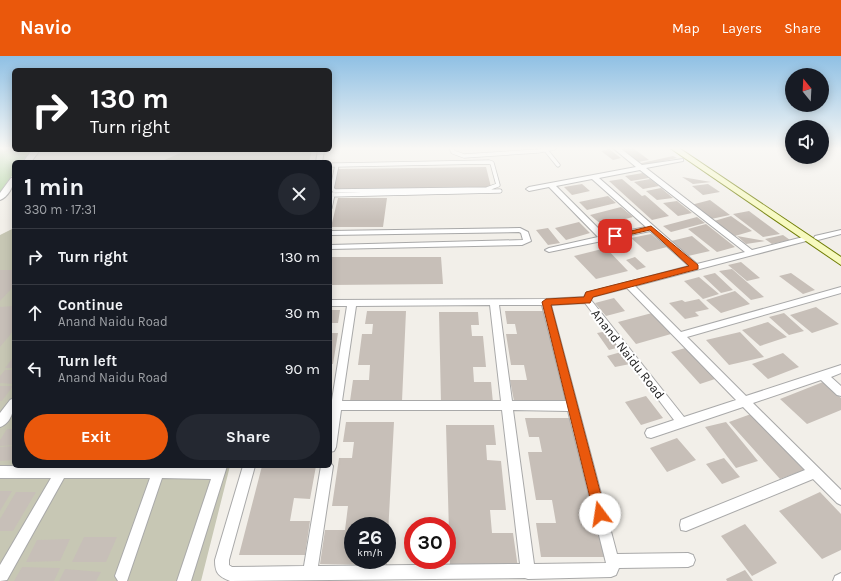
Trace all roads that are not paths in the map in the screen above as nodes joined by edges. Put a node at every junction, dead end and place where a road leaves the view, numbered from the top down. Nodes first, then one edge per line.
1 (335, 172) edge
2 (495, 172) edge
3 (618, 172) edge
4 (647, 172) edge
5 (707, 172) edge
6 (720, 172) edge
7 (594, 177) junction
8 (12, 183) edge
9 (551, 185) junction
10 (332, 189) edge
11 (332, 189) edge
12 (529, 189) dead end
13 (500, 192) dead end
14 (332, 194) edge
15 (0, 198) edge
16 (651, 228) junction
17 (423, 231) junction
18 (841, 232) edge
19 (332, 233) edge
20 (603, 238) junction
21 (807, 238) junction
22 (818, 238) junction
23 (424, 245) junction
24 (332, 247) edge
25 (550, 250) dead end
26 (750, 252) junction
27 (841, 253) edge
28 (841, 262) edge
29 (695, 267) junction
30 (628, 284) junction
31 (841, 290) edge
32 (587, 300) junction
33 (494, 302) junction
34 (546, 302) junction
35 (332, 303) edge
36 (352, 303) junction
37 (679, 336) junction
38 (841, 369) edge
39 (822, 375) junction
40 (841, 392) edge
41 (745, 402) junction
42 (12, 405) edge
43 (333, 405) edge
44 (507, 406) junction
45 (572, 406) junction
46 (332, 419) edge
47 (0, 422) edge
48 (682, 423) junction
49 (652, 433) dead end
50 (248, 468) edge
51 (327, 468) edge
52 (220, 469) edge
53 (61, 470) edge
54 (0, 472) edge
55 (815, 472) junction
56 (158, 473) junction
57 (841, 499) edge
58 (686, 525) dead end
59 (688, 560) dead end
60 (612, 561) junction
61 (528, 572) junction
62 (310, 573) junction
63 (2, 574) dead end
64 (122, 576) dead end
65 (184, 581) edge

1 - 11 lane
2 - 10 lane
3 - 7 street
4 - 26 street
5 - 21 main road
6 - 22 main road
7 - 9 street
7 - 16 street
8 - 15 street
9 - 12 street
9 - 20 street
13 - 14 lane
16 - 20 street
16 - 29 street
17 - 19 street
17 - 23 street
17 - 23 street
18 - 22 street
20 - 25 street
21 - 26 street, Anand Naidu Road
21 - 28 main road
22 - 27 main road
23 - 24 street
26 - 29 street, Anand Naidu Road
29 - 30 street, Anand Naidu Road
30 - 32 street, Anand Naidu Road
30 - 37 street
31 - 37 street
32 - 34 street
32 - 48 street, Anand Naidu Road
33 - 34 street
33 - 36 street
33 - 44 street
34 - 45 street
35 - 36 street
36 - 43 street
37 - 41 street
38 - 39 street
39 - 40 street
39 - 41 street
41 - 48 street
41 - 55 street
42 - 47 street
43 - 44 street
43 - 46 street
44 - 45 street
44 - 61 street
45 - 60 street
48 - 49 street
50 - 62 street
51 - 62 street
52 - 56 street
52 - 65 street
53 - 54 street
53 - 56 street
53 - 63 street
55 - 57 street
55 - 58 street
56 - 64 street
59 - 60 street
60 - 61 street
61 - 62 street

